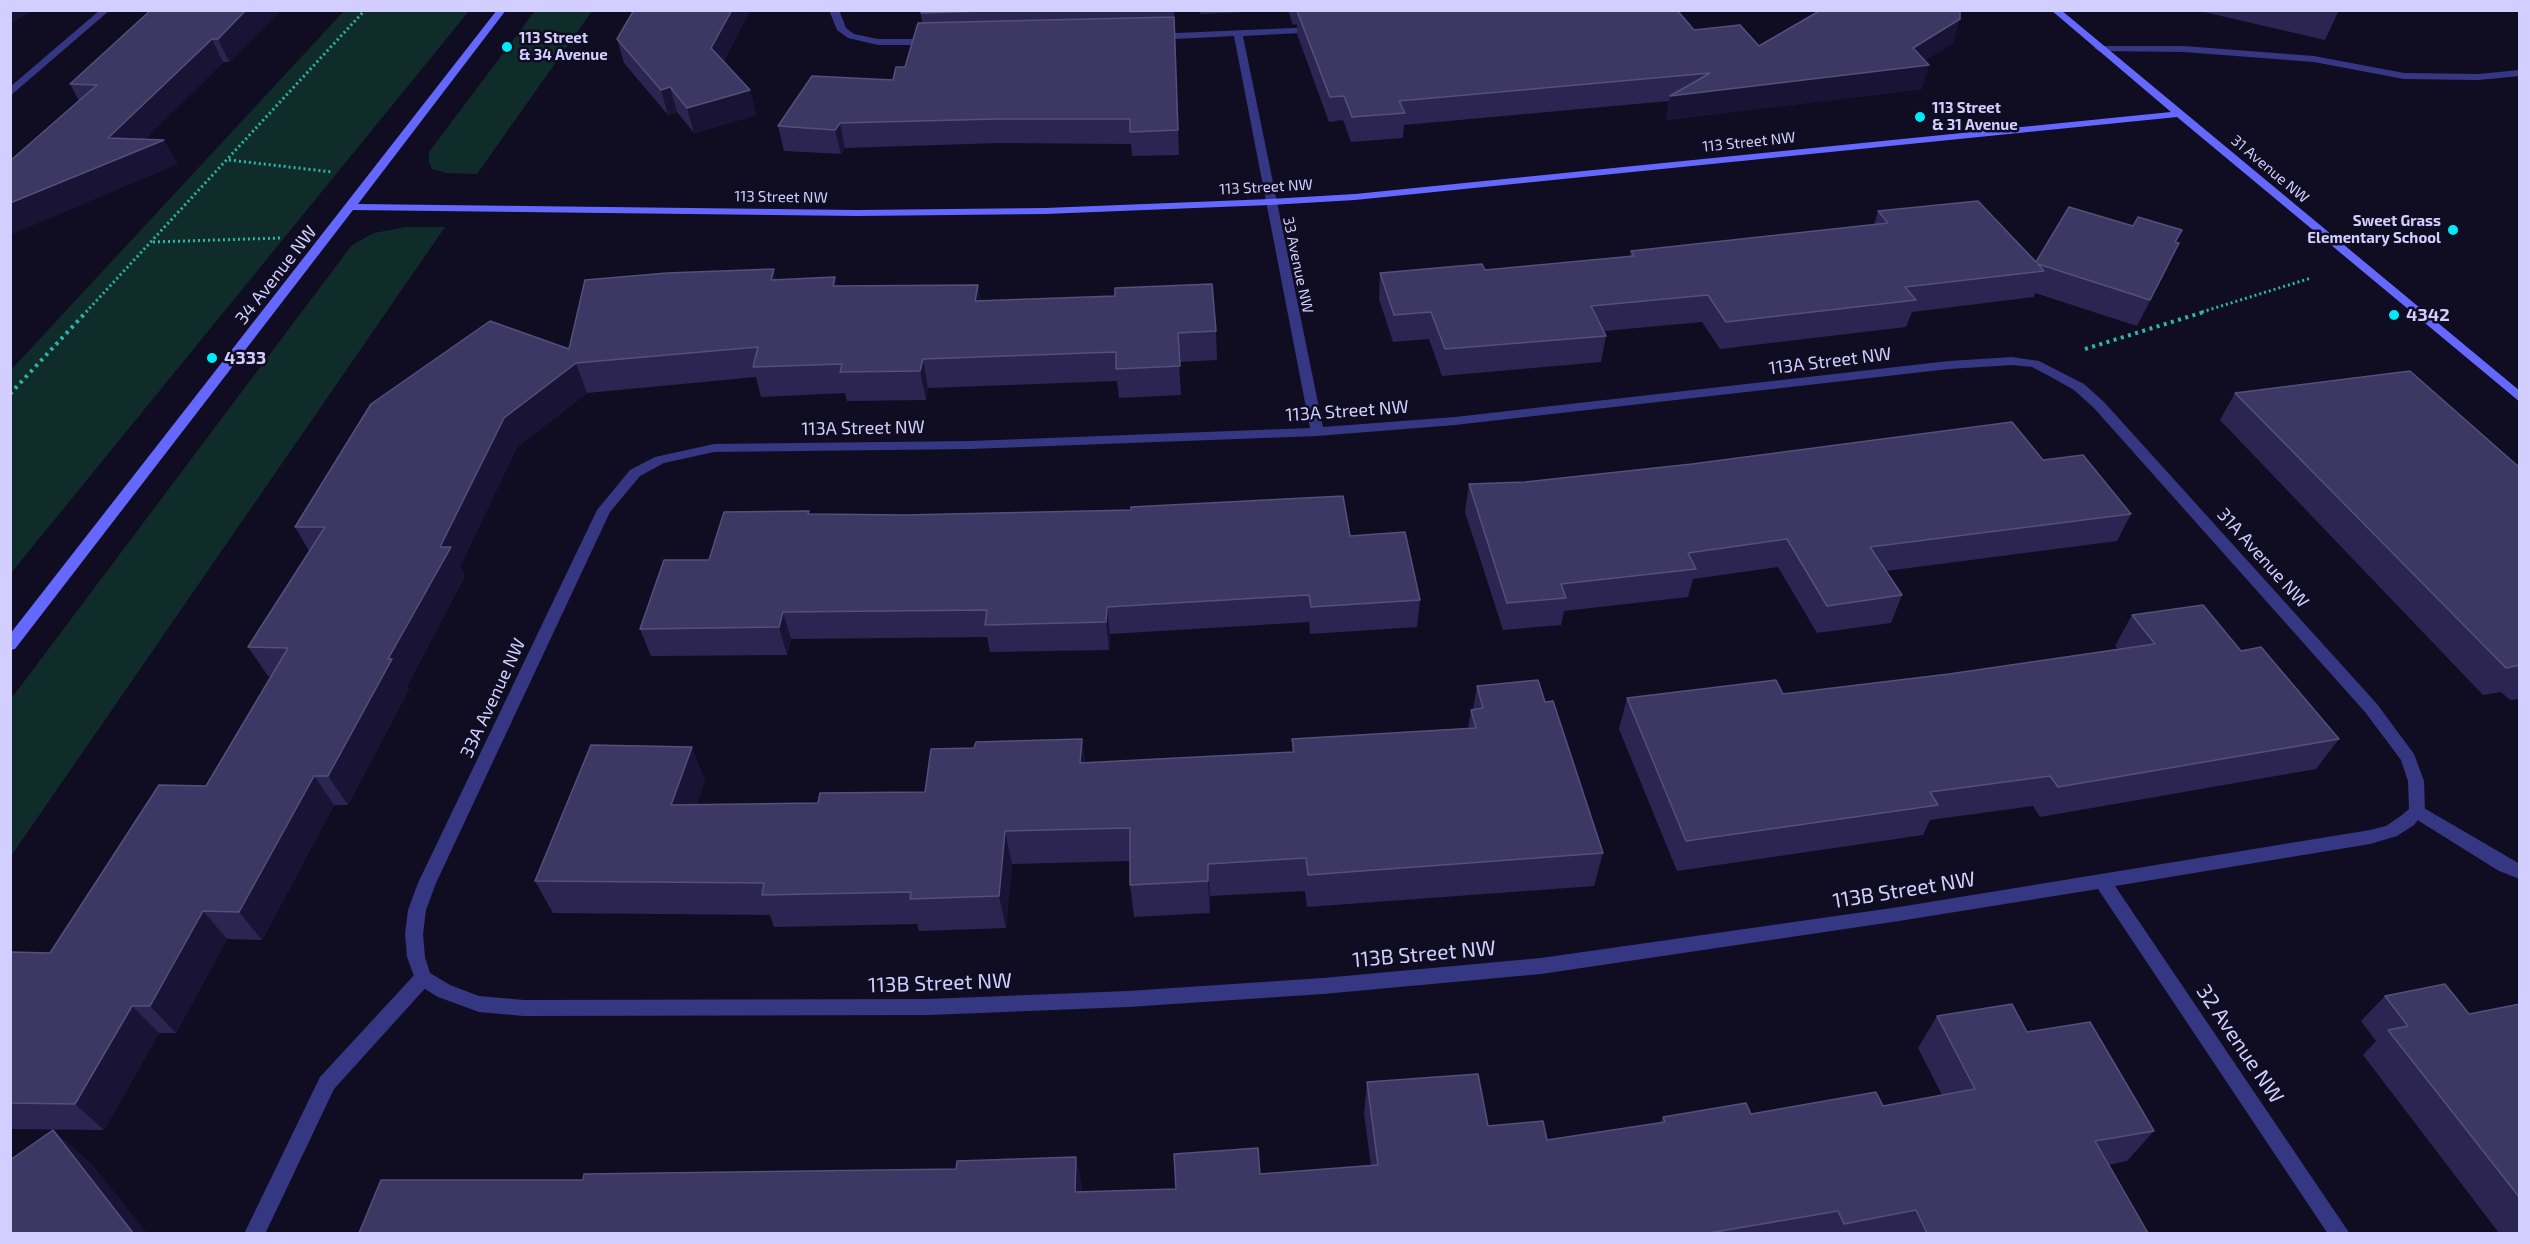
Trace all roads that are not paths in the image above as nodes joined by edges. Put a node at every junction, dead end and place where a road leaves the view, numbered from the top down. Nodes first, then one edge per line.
1 (106, 10) edge
2 (502, 10) edge
3 (834, 10) edge
4 (2055, 10) edge
5 (1323, 29) edge
6 (1238, 34) junction
7 (1143, 38) edge
8 (941, 42) edge
9 (2100, 48) junction
10 (2520, 73) edge
11 (10, 93) edge
12 (2180, 114) junction
13 (1270, 202) junction
14 (350, 207) junction
15 (2035, 364) joint
16 (2520, 398) edge
17 (1317, 432) junction
18 (660, 460) joint
19 (10, 645) edge
20 (2417, 811) junction
21 (2520, 872) edge
22 (2102, 880) junction
23 (423, 978) junction
24 (254, 1233) edge
25 (2340, 1233) edge

1 - 11 street
2 - 14 street, 34 Avenue NW
3 - 8 street
4 - 9 street, 31 Avenue NW
5 - 6 street
6 - 7 street
6 - 13 street, 33 Avenue NW
9 - 10 street
9 - 12 street, 31 Avenue NW
12 - 13 street, 113 Street NW
12 - 16 street, 31 Avenue NW
13 - 14 street, 113 Street NW
13 - 17 street, 33 Avenue NW
14 - 19 street, 34 Avenue NW
15 - 17 street, 113A Street NW
15 - 20 street, 31A Avenue NW
17 - 18 street, 113A Street NW
18 - 23 street, 33A Avenue NW
20 - 21 street
20 - 22 street, 113B Street NW
22 - 23 street, 113B Street NW
22 - 25 street, 32 Avenue NW
23 - 24 street

